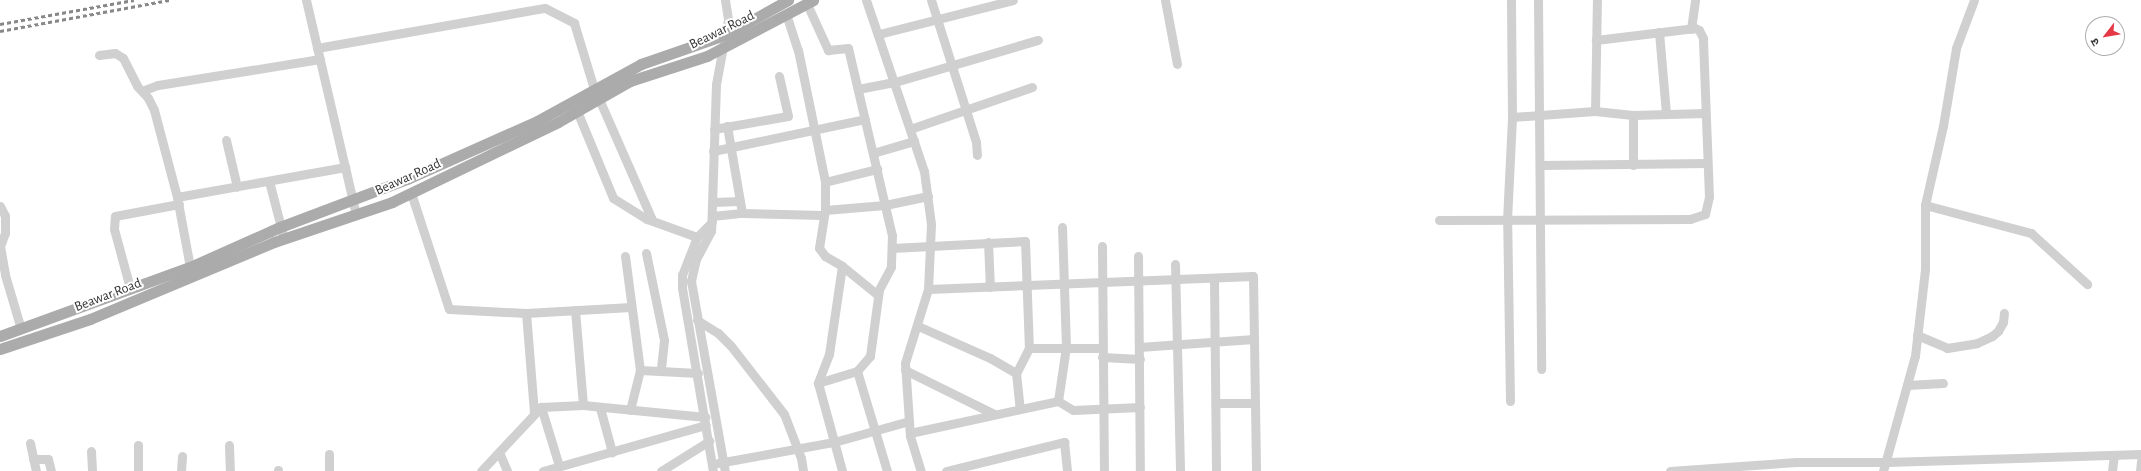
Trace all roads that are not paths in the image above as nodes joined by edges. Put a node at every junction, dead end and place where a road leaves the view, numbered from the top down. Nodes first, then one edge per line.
1 (306, 0) edge
2 (725, 0) edge
3 (788, 0) edge
4 (866, 0) edge
5 (931, 0) edge
6 (1013, 0) edge
7 (1165, 0) edge
8 (1511, 0) edge
9 (1538, 0) edge
10 (1597, 0) edge
11 (1695, 0) edge
12 (1974, 0) edge
13 (810, 2) edge
14 (786, 14) junction
15 (937, 19) junction
16 (1691, 29) junction
17 (1659, 32) junction
18 (727, 34) junction
19 (879, 34) junction
20 (1038, 40) dead end
21 (1596, 40) junction
22 (725, 47) junction
23 (317, 48) junction
24 (99, 55) dead end
25 (320, 59) junction
26 (1178, 64) dead end
27 (952, 65) junction
28 (779, 76) dead end
29 (895, 82) junction
30 (1032, 87) dead end
31 (858, 89) junction
32 (142, 91) junction
33 (597, 94) junction
34 (966, 110) junction
35 (577, 111) junction
36 (1595, 111) junction
37 (1705, 113) junction
38 (1666, 114) junction
39 (1633, 115) junction
40 (1540, 116) junction
41 (1512, 117) junction
42 (865, 119) junction
43 (727, 126) junction
44 (714, 129) junction
45 (910, 129) junction
46 (816, 130) junction
47 (226, 140) dead end
48 (914, 140) junction
49 (732, 147) junction
50 (713, 151) junction
51 (873, 153) junction
52 (977, 155) dead end
53 (1707, 162) junction
54 (1541, 165) junction
55 (1633, 165) junction
56 (345, 167) junction
57 (877, 169) junction
58 (270, 181) junction
59 (825, 182) junction
60 (237, 187) junction
61 (410, 193) junction
62 (928, 196) junction
63 (178, 200) junction
64 (353, 200) junction
65 (740, 201) junction
66 (713, 202) junction
67 (885, 205) junction
68 (1925, 205) junction
69 (0, 206) edge
70 (742, 213) junction
71 (824, 213) junction
72 (356, 215) junction
73 (1542, 217) junction
74 (712, 219) junction
75 (652, 220) junction
76 (1439, 220) dead end
77 (1507, 220) junction
78 (280, 227) junction
79 (1062, 227) dead end
80 (697, 237) junction
81 (284, 239) junction
82 (988, 242) junction
83 (0, 246) edge
84 (1102, 246) dead end
85 (931, 247) junction
86 (892, 248) junction
87 (646, 253) dead end
88 (625, 256) dead end
89 (1138, 256) dead end
90 (1175, 264) dead end
91 (842, 266) junction
92 (190, 267) junction
93 (1214, 279) junction
94 (1176, 280) junction
95 (1139, 281) junction
96 (1102, 283) junction
97 (1064, 284) junction
98 (2087, 284) dead end
99 (1026, 286) junction
100 (990, 287) junction
101 (130, 288) junction
102 (928, 289) junction
103 (878, 295) junction
104 (631, 307) junction
105 (575, 310) junction
106 (2004, 312) dead end
107 (526, 313) junction
108 (697, 320) junction
109 (918, 326) junction
110 (21, 329) junction
111 (1917, 335) junction
112 (0, 336) edge
113 (1254, 339) junction
114 (1215, 341) junction
115 (1177, 344) junction
116 (1066, 347) junction
117 (1139, 347) junction
118 (1029, 348) junction
119 (0, 349) edge
120 (1102, 353) junction
121 (1140, 359) junction
122 (1541, 369) dead end
123 (640, 370) junction
124 (905, 370) junction
125 (661, 371) junction
126 (857, 371) junction
127 (698, 373) junction
128 (1016, 373) junction
129 (818, 383) junction
130 (1943, 383) dead end
131 (1907, 385) junction
132 (1058, 401) junction
133 (1510, 401) dead end
134 (1216, 403) junction
135 (1254, 403) junction
136 (583, 405) junction
137 (1140, 407) junction
138 (600, 408) junction
139 (1102, 408) junction
140 (1020, 409) junction
141 (538, 410) junction
142 (630, 410) junction
143 (994, 414) junction
144 (705, 421) junction
145 (908, 421) junction
146 (874, 429) junction
147 (910, 433) junction
148 (709, 441) junction
149 (30, 442) dead end
150 (834, 442) junction
151 (138, 445) dead end
152 (229, 445) dead end
153 (798, 448) junction
154 (91, 451) dead end
155 (500, 452) junction
156 (612, 452) junction
157 (329, 454) dead end
158 (2141, 454) edge
159 (2114, 455) junction
160 (182, 456) dead end
161 (33, 459) junction
162 (2141, 461) edge
163 (559, 466) junction
164 (713, 467) edge
165 (724, 467) edge
166 (1885, 467) edge
167 (1698, 470) edge
168 (36, 471) edge
169 (51, 471) edge
170 (92, 471) edge
171 (138, 471) edge
172 (181, 471) edge
173 (230, 471) edge
174 (329, 471) edge
175 (481, 471) edge
176 (507, 471) edge
177 (543, 471) edge
178 (661, 471) edge
179 (803, 471) edge
180 (842, 471) edge
181 (887, 471) edge
182 (921, 471) edge
183 (946, 471) edge
184 (1067, 471) edge
185 (1104, 471) edge
186 (1140, 471) edge
187 (1180, 471) edge
188 (1216, 471) edge
189 (1256, 471) edge
190 (1670, 471) edge
191 (2112, 471) edge
192 (2140, 471) edge

1 - 23 street
2 - 18 street
3 - 18 main road, Beawar Road
4 - 19 street
5 - 15 street
6 - 15 street
7 - 26 street
8 - 41 street
9 - 40 street
10 - 21 street
11 - 16 street
12 - 68 street
13 - 14 main road, Beawar Road
13 - 31 street
14 - 22 main road, Beawar Road
14 - 46 street
15 - 19 street
15 - 27 street
16 - 17 street
16 - 37 street
17 - 21 street
17 - 38 street
18 - 22 street
18 - 33 main road, Beawar Road
19 - 29 street
20 - 27 street
21 - 36 street
22 - 33 main road, Beawar Road
22 - 44 street
23 - 25 street
23 - 33 street
24 - 32 street
25 - 32 street
25 - 56 street
27 - 29 street
27 - 34 street
28 - 43 street
29 - 31 street
29 - 45 street
30 - 34 street
31 - 42 street
32 - 63 street
33 - 35 main road, Beawar Road
33 - 64 main road, Beawar Road
33 - 75 street
34 - 45 street
34 - 52 street
35 - 61 main road, Beawar Road
35 - 75 street
36 - 39 street
36 - 40 street
37 - 38 street
37 - 53 street
38 - 39 street
39 - 55 street
40 - 41 street
40 - 54 street
41 - 77 street
42 - 46 street
42 - 51 street
43 - 44 street
43 - 49 street
44 - 50 street
45 - 48 street
46 - 49 street
46 - 59 street
47 - 60 street
48 - 51 street
48 - 62 street
49 - 50 street
49 - 65 street
50 - 66 street
51 - 57 street
53 - 55 street
53 - 73 street
54 - 55 street
54 - 73 street
56 - 58 street
56 - 64 street
57 - 59 street
57 - 67 street
58 - 60 street
58 - 78 street
59 - 71 street
60 - 63 street
61 - 72 main road, Beawar Road
61 - 107 street
62 - 67 street
62 - 85 street
63 - 92 street
63 - 101 street
64 - 72 street
64 - 78 main road, Beawar Road
65 - 66 street
65 - 70 street
66 - 74 street
67 - 71 street
67 - 86 street
68 - 98 street
68 - 111 street
69 - 83 street
70 - 71 street
70 - 74 street
71 - 91 street
72 - 81 main road, Beawar Road
73 - 77 street
73 - 122 street
74 - 80 street
74 - 108 street
75 - 80 street
76 - 77 street
77 - 133 street
78 - 81 street
78 - 92 main road, Beawar Road
79 - 97 street
80 - 127 street
81 - 119 main road, Beawar Road
82 - 85 street
82 - 99 street
82 - 100 street
83 - 110 street
84 - 96 street
85 - 86 street
85 - 102 street
86 - 103 street
87 - 125 street
88 - 104 street
89 - 95 street
90 - 94 street
91 - 103 street
91 - 129 street
92 - 101 main road, Beawar Road
93 - 94 street
93 - 113 street
93 - 114 street
94 - 95 street
94 - 115 street
95 - 96 street
95 - 117 street
96 - 97 street
96 - 120 street
97 - 99 street
97 - 116 street
99 - 100 street
99 - 118 street
100 - 102 street
101 - 110 main road, Beawar Road
102 - 109 street
103 - 126 street
104 - 105 street
104 - 123 street
105 - 107 street
105 - 136 street
106 - 111 street
107 - 141 street
108 - 153 street
108 - 165 street
109 - 124 street
109 - 128 street
110 - 112 main road, Beawar Road
111 - 131 street
113 - 114 street
113 - 135 street
114 - 115 street
114 - 134 street
115 - 117 street
115 - 187 street
116 - 118 street
116 - 120 street
116 - 132 street
117 - 121 street
118 - 128 street
120 - 121 street
120 - 139 street
121 - 137 street
123 - 125 street
123 - 142 street
124 - 143 street
124 - 145 street
125 - 127 street
126 - 129 street
126 - 146 street
127 - 144 street
128 - 140 street
129 - 150 street
130 - 131 street
131 - 166 street
132 - 139 street
132 - 140 street
134 - 135 street
134 - 188 street
135 - 189 street
136 - 138 street
136 - 141 street
137 - 139 street
137 - 186 street
138 - 142 street
138 - 156 street
139 - 185 street
140 - 143 street
141 - 155 street
141 - 163 street
142 - 144 street
143 - 147 street
144 - 148 street
144 - 156 street
145 - 146 street
145 - 147 street
146 - 150 street
146 - 181 street
147 - 182 street
148 - 164 street
148 - 178 street
149 - 161 street
150 - 153 street
150 - 180 street
151 - 171 street
152 - 173 street
153 - 165 street
153 - 179 street
154 - 170 street
155 - 175 street
155 - 176 street
156 - 163 street
157 - 174 street
158 - 159 street
159 - 166 street
159 - 191 street
160 - 172 street
161 - 168 street
161 - 169 street
162 - 192 street
163 - 177 street
164 - 165 street
166 - 167 street
167 - 190 street
183 - 184 street

